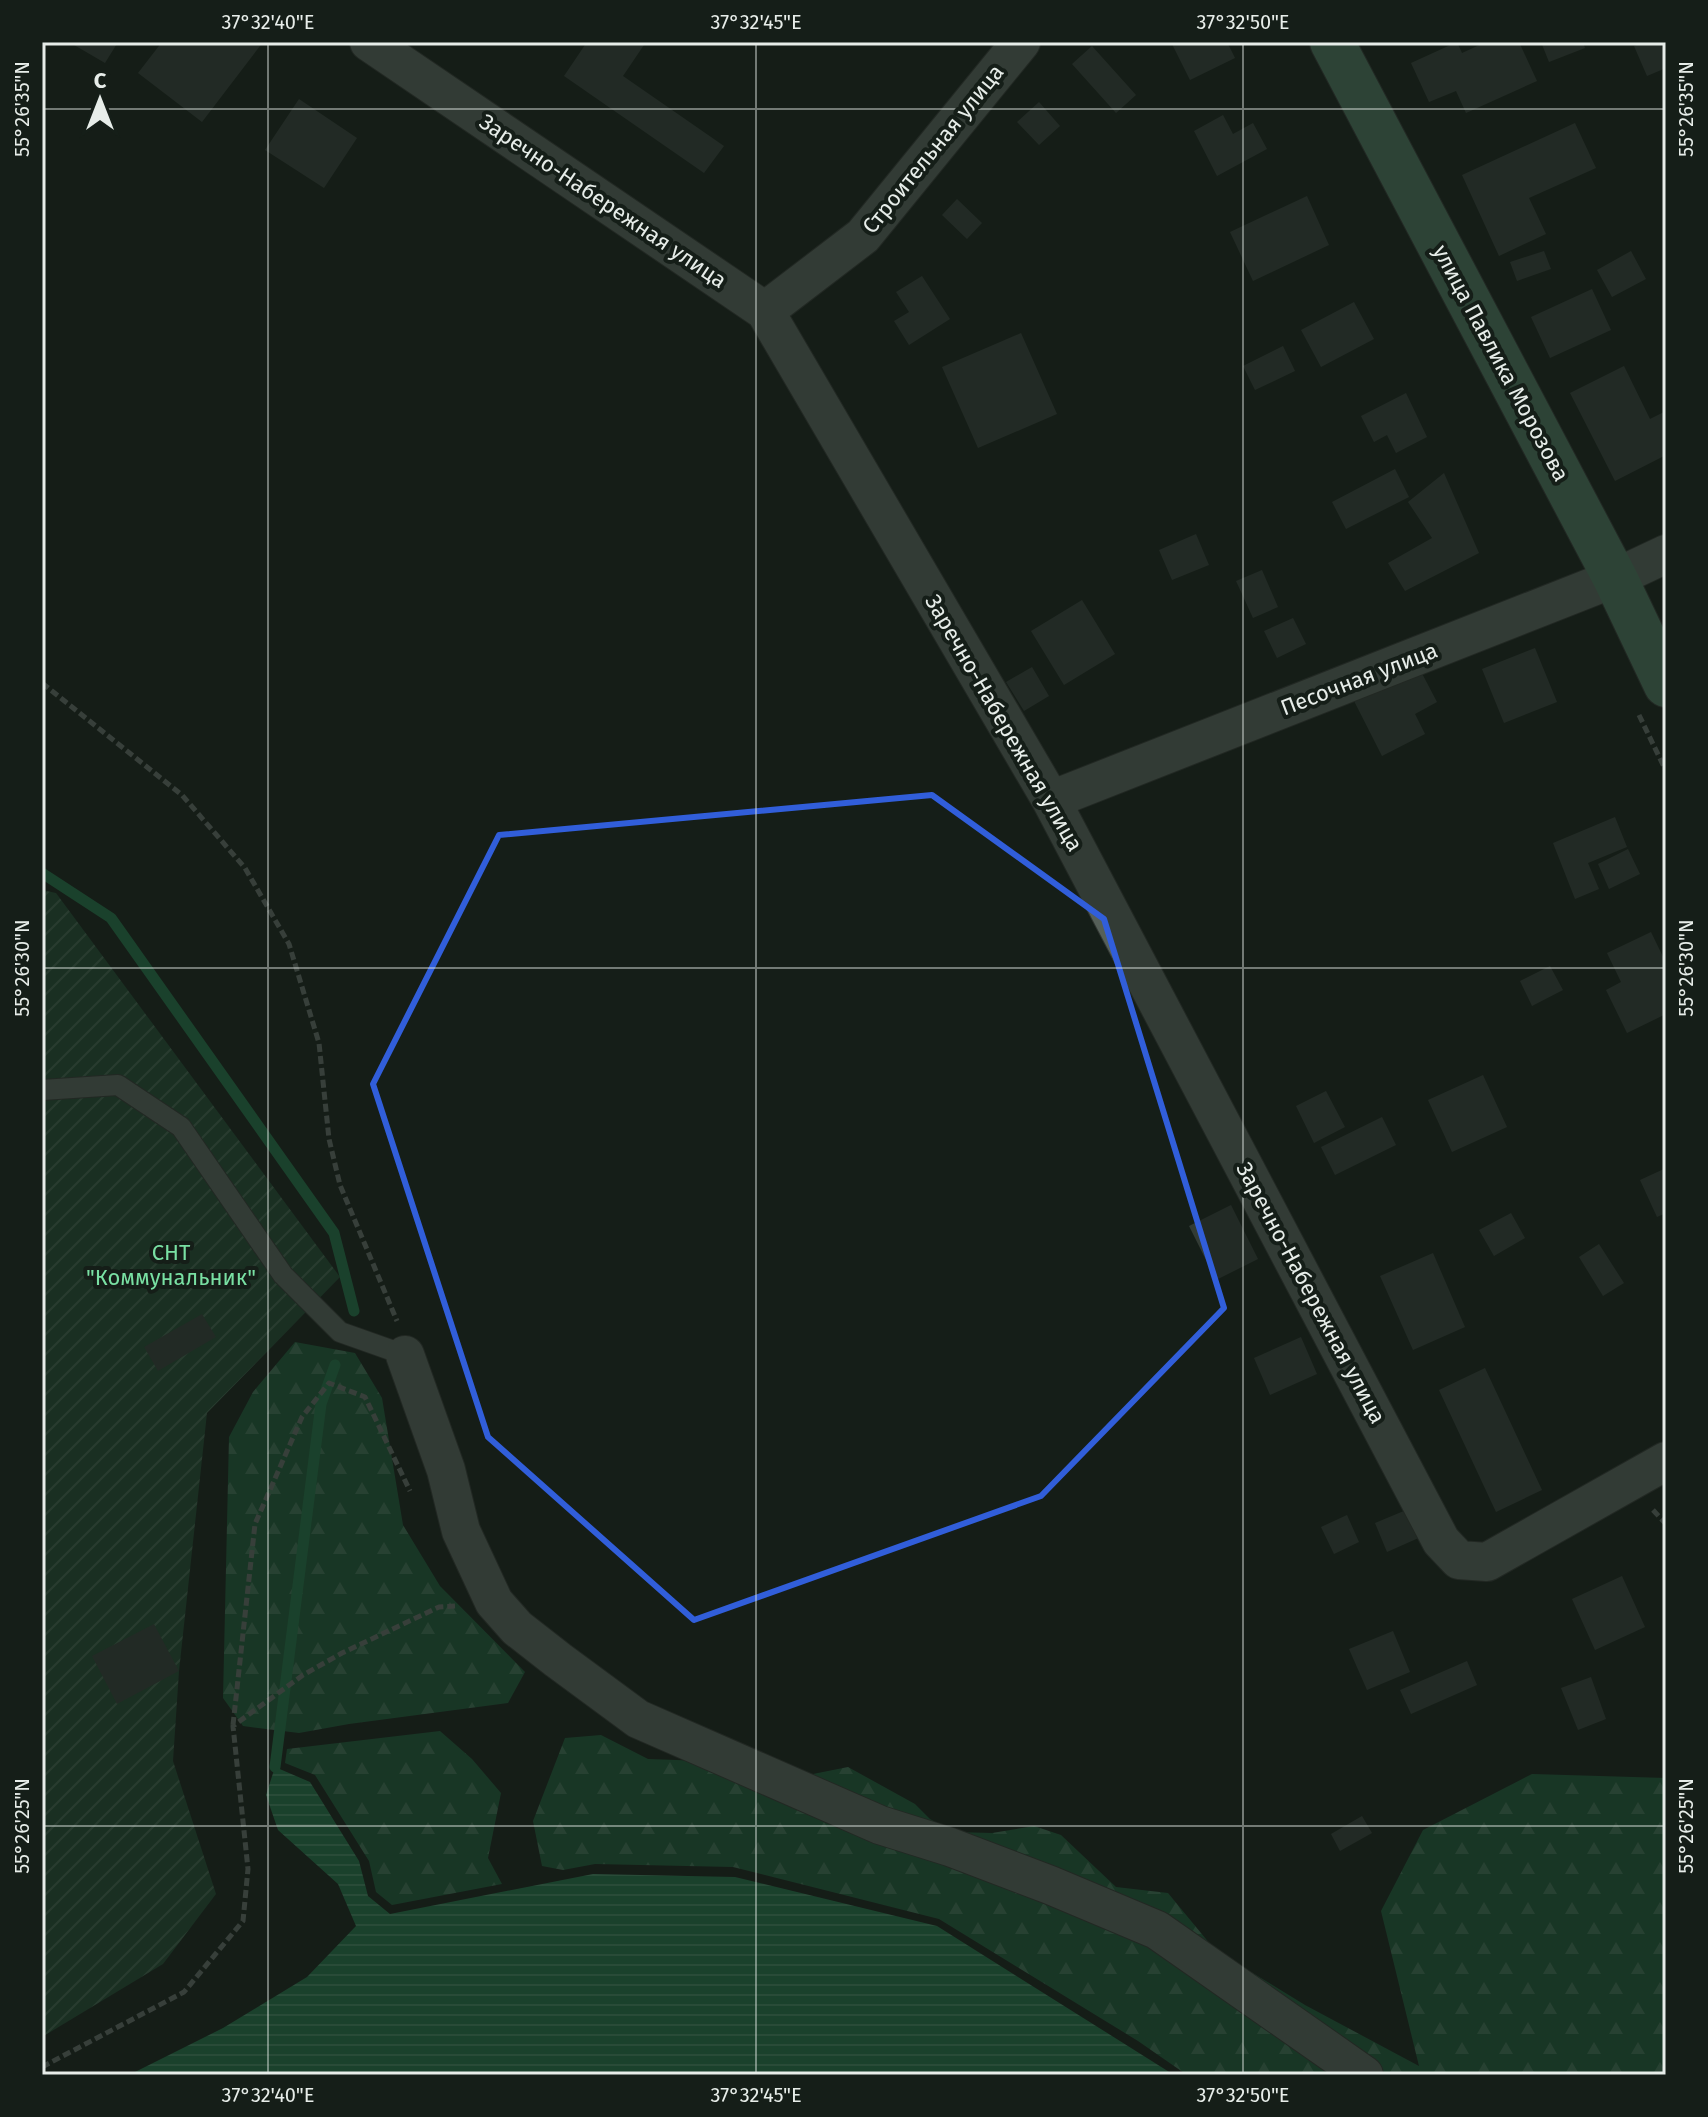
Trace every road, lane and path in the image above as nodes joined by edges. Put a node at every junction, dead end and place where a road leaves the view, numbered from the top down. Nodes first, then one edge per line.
1 (369, 42) edge
2 (1021, 42) edge
3 (1332, 42) edge
4 (765, 311) junction
5 (1666, 554) edge
6 (1615, 578) junction
7 (42, 683) edge
8 (1666, 685) edge
9 (1051, 800) junction
10 (42, 1090) edge
11 (405, 1355) junction
12 (1666, 1461) edge
13 (416, 1505) dead end
14 (494, 1602) junction
15 (233, 1726) junction
16 (42, 2067) edge
17 (1364, 2075) edge

1 - 4 street, Заречно-Набережная улица
2 - 4 street, Строительная улица
3 - 6 street, улица Павлика Морозова
4 - 9 street, Заречно-Набережная улица
5 - 6 street, Песочная улица
6 - 8 street, улица Павлика Морозова
6 - 9 street, Песочная улица
7 - 11 path
9 - 12 street, Заречно-Набережная улица
10 - 11 lane
11 - 14 street
13 - 15 path
14 - 15 path
14 - 17 street
15 - 16 path

